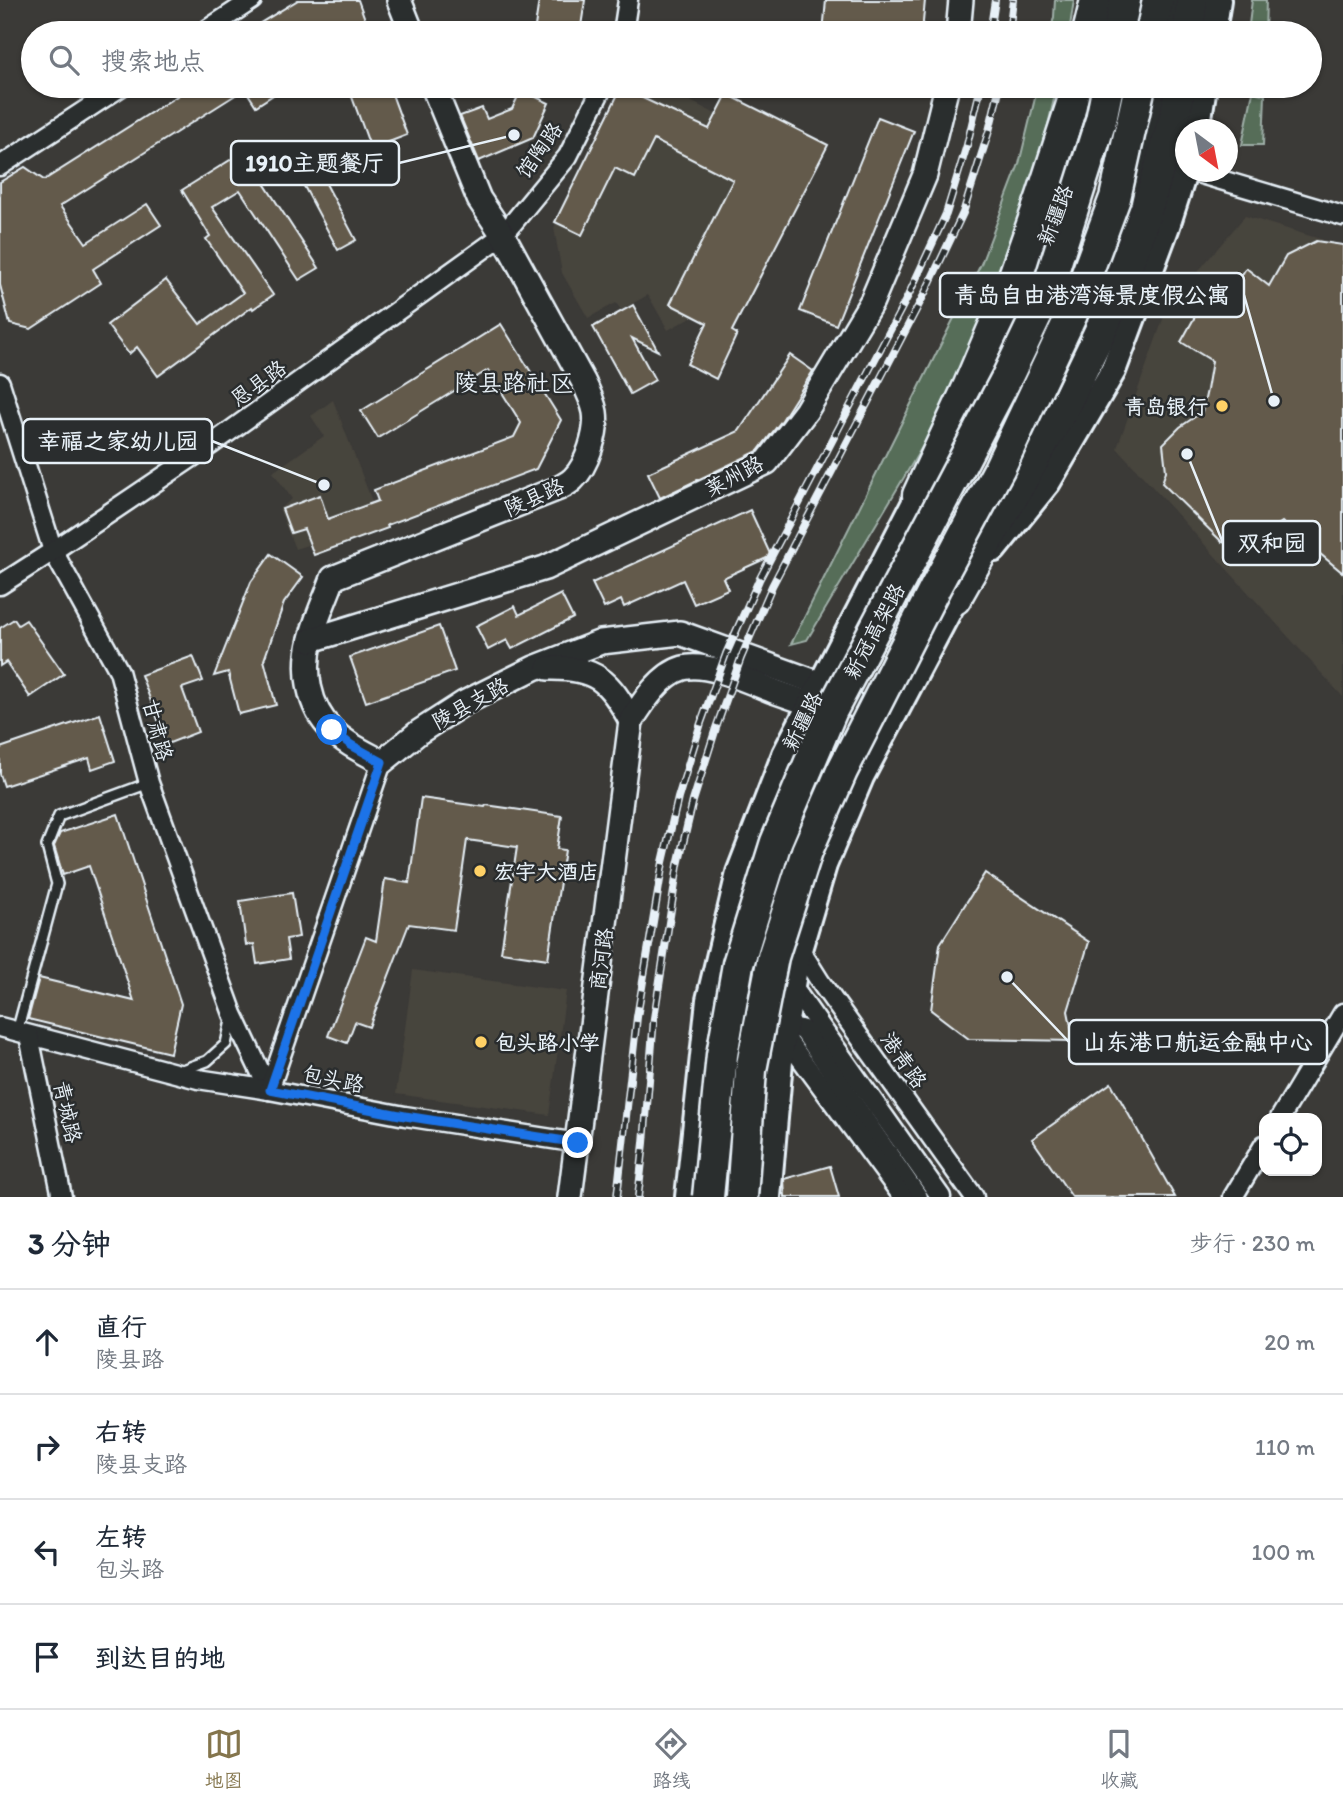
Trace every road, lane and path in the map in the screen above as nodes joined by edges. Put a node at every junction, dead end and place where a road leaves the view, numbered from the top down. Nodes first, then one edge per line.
1 (252, 0) edge
2 (399, 0) edge
3 (628, 0) edge
4 (961, 0) edge
5 (1096, 0) edge
6 (1115, 0) edge
7 (1125, 0) edge
8 (1158, 0) edge
9 (1218, 0) edge
10 (1188, 19) edge
11 (220, 21) edge
12 (407, 21) edge
13 (625, 21) edge
14 (959, 21) edge
15 (1091, 21) edge
16 (1110, 21) edge
17 (1121, 21) edge
18 (1154, 21) edge
19 (104, 98) edge
20 (438, 98) edge
21 (597, 98) edge
22 (944, 98) edge
23 (1073, 98) edge
24 (1092, 98) edge
25 (1106, 98) edge
26 (1137, 98) edge
27 (1157, 98) edge
28 (1178, 98) edge
29 (1202, 98) edge
30 (1199, 119) edge
31 (0, 166) edge
32 (1181, 182) edge
33 (1228, 182) edge
34 (1343, 216) edge
35 (503, 235) junction
36 (0, 383) edge
37 (918, 495) junction
38 (53, 551) junction
39 (0, 585) edge
40 (955, 598) junction
41 (311, 640) junction
42 (534, 668) junction
43 (816, 694) junction
44 (631, 721) junction
45 (888, 726) junction
46 (382, 762) junction
47 (149, 783) junction
48 (799, 948) junction
49 (792, 986) junction
50 (1343, 1013) edge
51 (233, 1014) junction
52 (785, 1031) junction
53 (15, 1032) edge
54 (174, 1072) junction
55 (270, 1090) junction
56 (1283, 1113) edge
57 (578, 1143) junction
58 (1259, 1153) edge
59 (62, 1197) edge
60 (570, 1197) edge
61 (688, 1197) edge
62 (708, 1197) edge
63 (742, 1197) edge
64 (768, 1197) edge
65 (903, 1197) edge
66 (918, 1197) edge
67 (941, 1197) edge
68 (974, 1197) edge
69 (1233, 1197) edge

1 - 11 street
2 - 12 street
3 - 13 street
4 - 14 street
5 - 15 highway
6 - 16 main road
7 - 17 highway
8 - 18 highway
9 - 10 main road
19 - 31 street
20 - 35 street, 陵县路
21 - 35 street, 馆陶路
22 - 41 street, 莱州路
23 - 37 highway
24 - 37 main road, 新疆路
25 - 62 highway, 新冠高架路, bridge
26 - 63 highway, 新冠高架路, bridge
27 - 40 main road
28 - 40 highway
29 - 30 main road
32 - 40 main road
33 - 34 street
35 - 38 street, 恩县路
35 - 41 street, 陵县路
36 - 38 street, 甘肃路
37 - 43 main road, 新疆路
38 - 39 street, 恩县路
38 - 47 street, 甘肃路
40 - 45 main road
41 - 46 street, 陵县路
42 - 43 street, 陵县支路
42 - 44 street
42 - 46 street, 陵县支路
43 - 44 street
43 - 45 street
43 - 61 main road, 新疆路
44 - 57 street, 商河路
45 - 48 main road
46 - 55 street
47 - 51 street, 甘肃路
47 - 53 lane
48 - 49 main road
48 - 68 street, 港青路
49 - 52 main road
49 - 67 street
50 - 56 street
51 - 54 lane
51 - 55 street, 甘肃路
52 - 64 main road
52 - 65 street
52 - 66 street
53 - 54 street, 包头路
53 - 59 street, 青城路
54 - 55 street, 包头路
55 - 57 street, 包头路
57 - 60 street, 商河路
58 - 69 street

